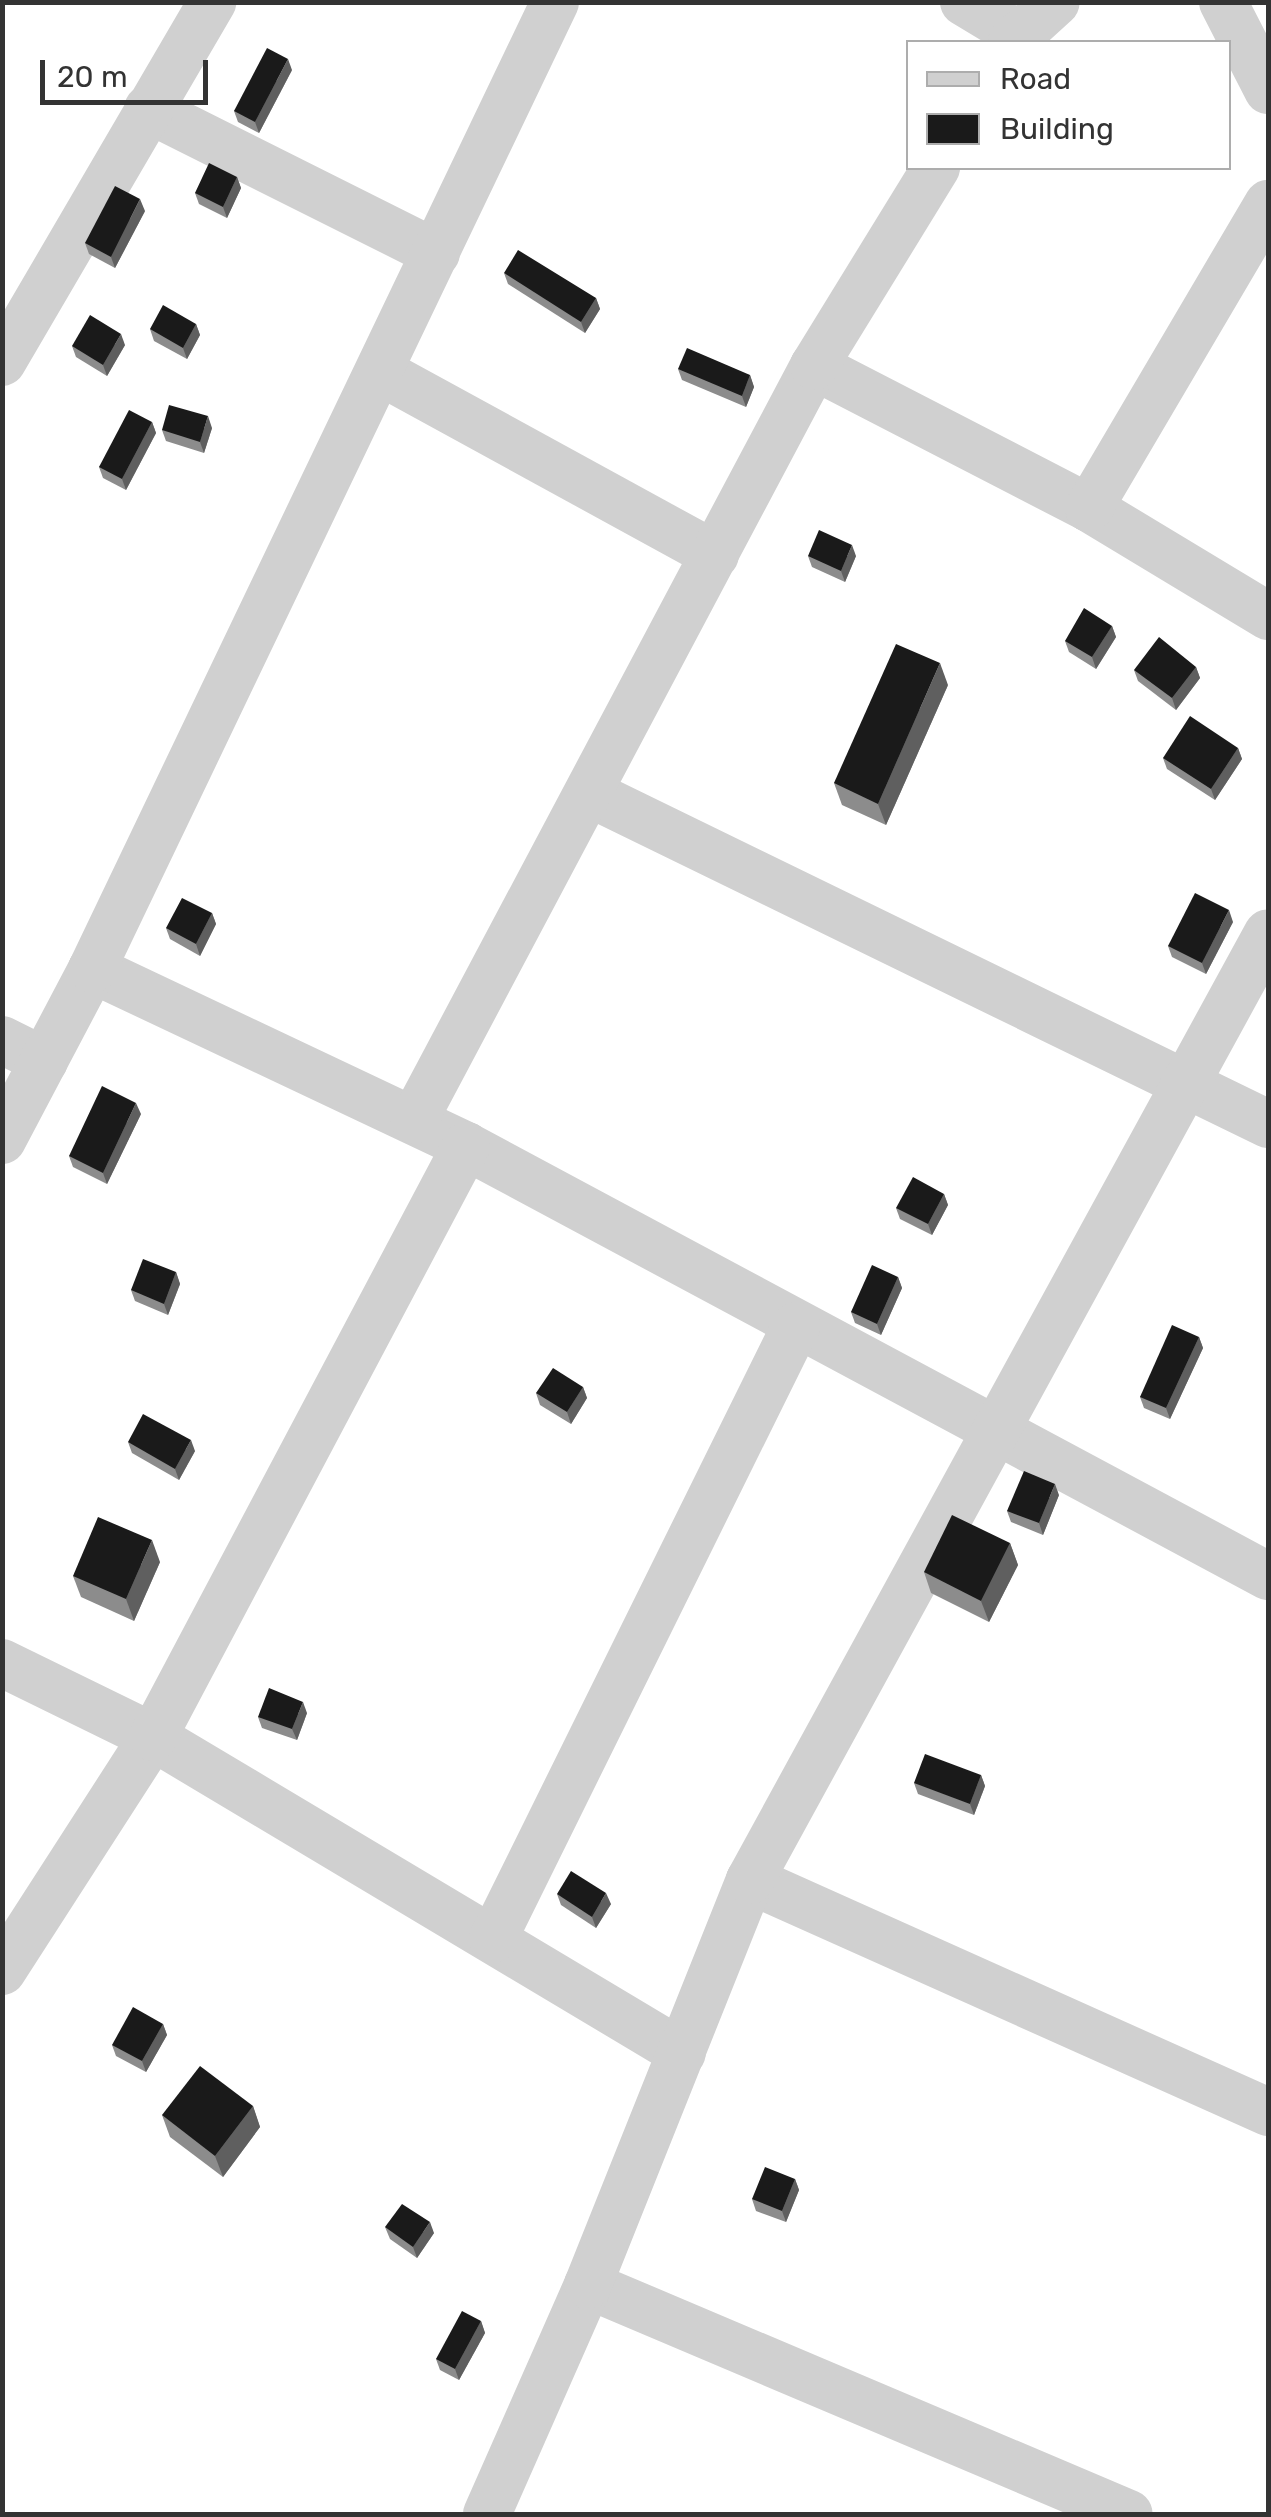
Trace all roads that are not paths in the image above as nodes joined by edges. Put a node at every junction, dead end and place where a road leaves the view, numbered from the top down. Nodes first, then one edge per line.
1 (212, 2) edge
2 (555, 2) edge
3 (964, 2) edge
4 (1056, 2) edge
5 (1223, 2) edge
6 (1014, 38) edge
7 (1268, 90) edge
8 (148, 108) junction
9 (935, 170) edge
10 (1268, 204) edge
11 (436, 253) junction
12 (2, 362) edge
13 (814, 366) junction
14 (379, 371) junction
15 (1089, 508) junction
16 (715, 555) junction
17 (1268, 616) edge
18 (590, 794) junction
19 (1268, 933) edge
20 (92, 969) junction
21 (2, 1040) edge
22 (44, 1061) junction
23 (1184, 1084) junction
24 (414, 1120) junction
25 (1268, 1124) edge
26 (2, 1140) edge
27 (466, 1146) junction
28 (796, 1326) junction
29 (992, 1431) junction
30 (1268, 1576) edge
31 (2, 1663) edge
32 (152, 1737) junction
33 (750, 1880) junction
34 (493, 1939) junction
35 (2, 1971) edge
36 (682, 2053) junction
37 (1268, 2112) edge
38 (588, 2285) junction
39 (488, 2514) edge
40 (1129, 2514) edge

1 - 8 street
2 - 11 street
3 - 6 street
4 - 6 street
5 - 7 street
8 - 11 street
8 - 12 street
9 - 13 street
10 - 15 street
11 - 14 street
13 - 15 street
13 - 16 street
14 - 16 street
14 - 20 street
15 - 17 street
16 - 18 street
18 - 23 street
18 - 24 street
19 - 23 street
20 - 22 street
20 - 24 street
21 - 22 street
22 - 26 street
23 - 25 street
23 - 29 street
24 - 27 street
27 - 28 street
27 - 32 street
28 - 29 street
28 - 34 street
29 - 30 street
29 - 33 street
31 - 32 street
32 - 34 street
32 - 35 street
33 - 36 street
33 - 37 street
34 - 36 street
36 - 38 street
38 - 39 street
38 - 40 street

